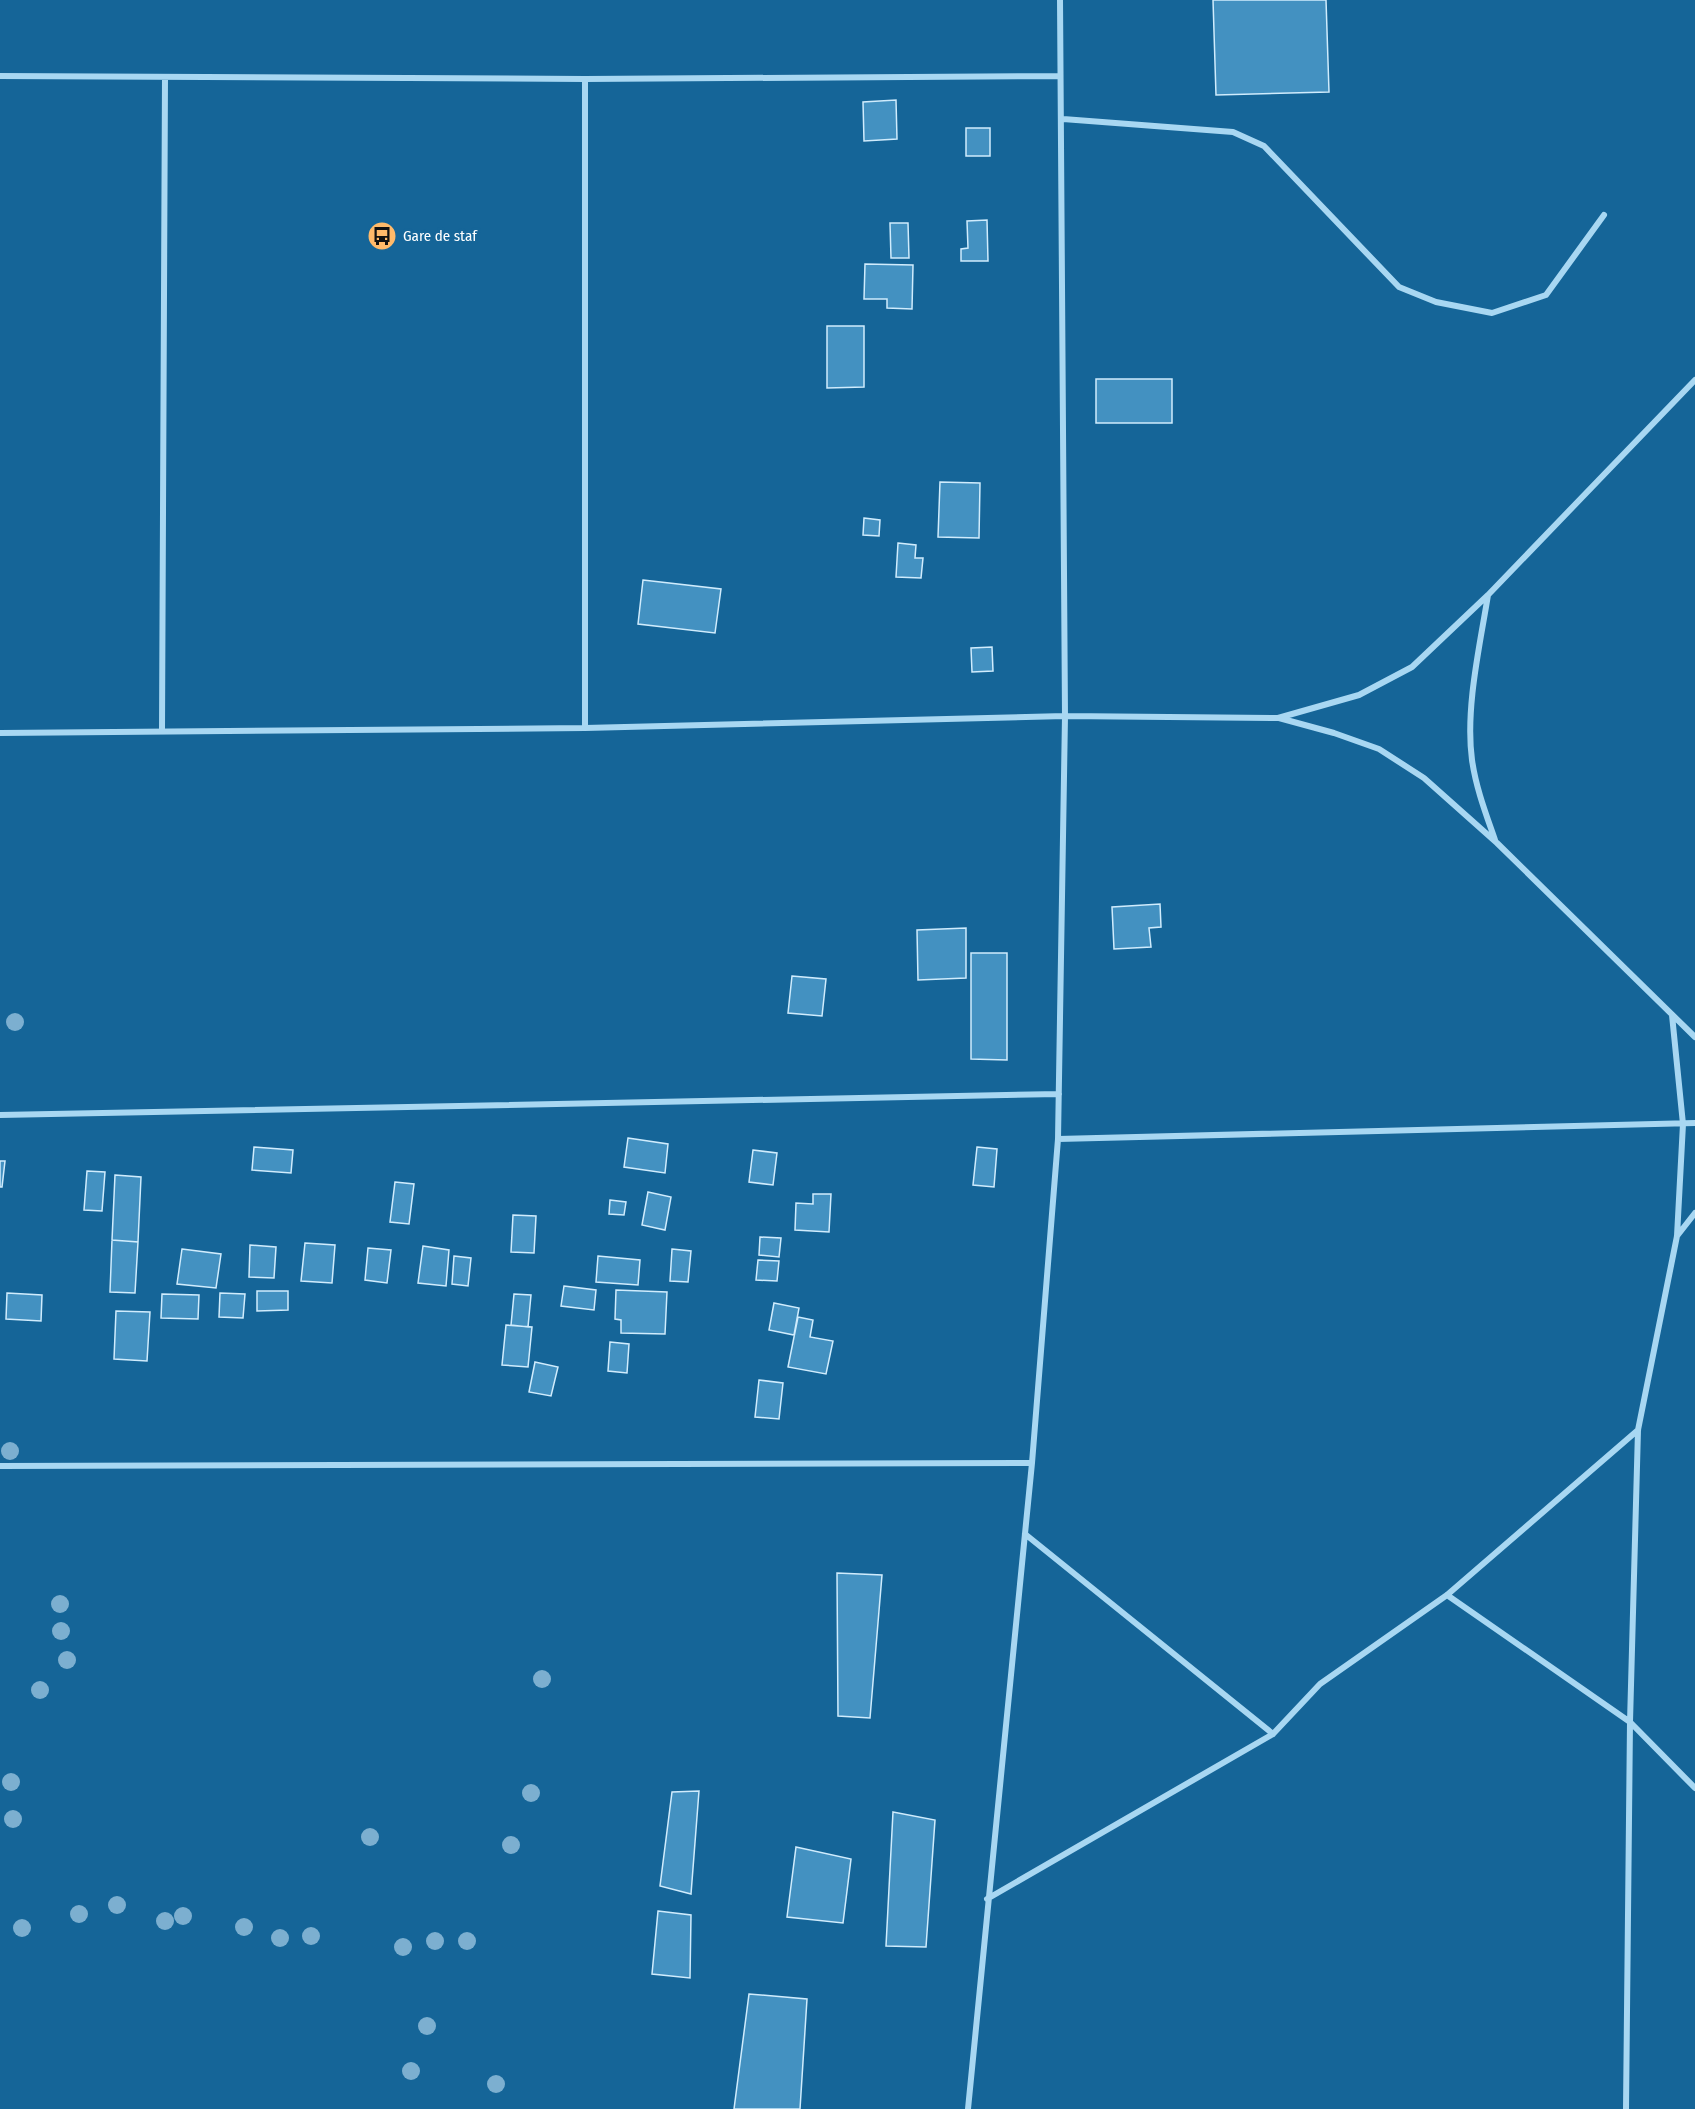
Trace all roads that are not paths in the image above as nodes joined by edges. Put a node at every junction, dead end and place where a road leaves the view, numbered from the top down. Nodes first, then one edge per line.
1 (1060, 0) edge
2 (0, 76) edge
3 (1060, 76) junction
4 (165, 77) junction
5 (585, 79) junction
6 (1063, 119) junction
7 (1604, 215) dead end
8 (1695, 380) edge
9 (1488, 595) junction
10 (1065, 716) junction
11 (1278, 718) junction
12 (585, 728) junction
13 (162, 731) junction
14 (0, 733) edge
15 (1497, 843) junction
16 (1672, 1015) junction
17 (1695, 1037) edge
18 (1059, 1094) junction
19 (0, 1114) edge
20 (1695, 1123) edge
21 (1683, 1124) junction
22 (1058, 1139) junction
23 (1695, 1213) edge
24 (1677, 1236) junction
25 (1638, 1430) junction
26 (1032, 1463) junction
27 (0, 1466) edge
28 (1025, 1534) junction
29 (1447, 1595) junction
30 (1630, 1722) junction
31 (1273, 1734) junction
32 (1695, 1788) edge
33 (987, 1899) junction
34 (968, 2109) edge
35 (1626, 2109) edge

1 - 3 street
2 - 4 street
3 - 5 street
3 - 6 street
4 - 5 street
4 - 13 street
5 - 12 street
6 - 7 street
6 - 10 street
8 - 9 street
9 - 11 street
9 - 15 street
10 - 11 street
10 - 12 street
10 - 18 street
11 - 15 street
12 - 13 street
13 - 14 street
15 - 16 street
16 - 17 street
16 - 21 street
18 - 19 street
18 - 22 street
20 - 21 street
21 - 22 street
21 - 24 street
22 - 26 street
23 - 24 street
24 - 25 street
25 - 29 street
25 - 30 street
26 - 27 street
26 - 28 street
28 - 31 street
28 - 33 street
29 - 30 street
29 - 31 street
30 - 32 street
30 - 35 street
31 - 33 street
33 - 34 street

